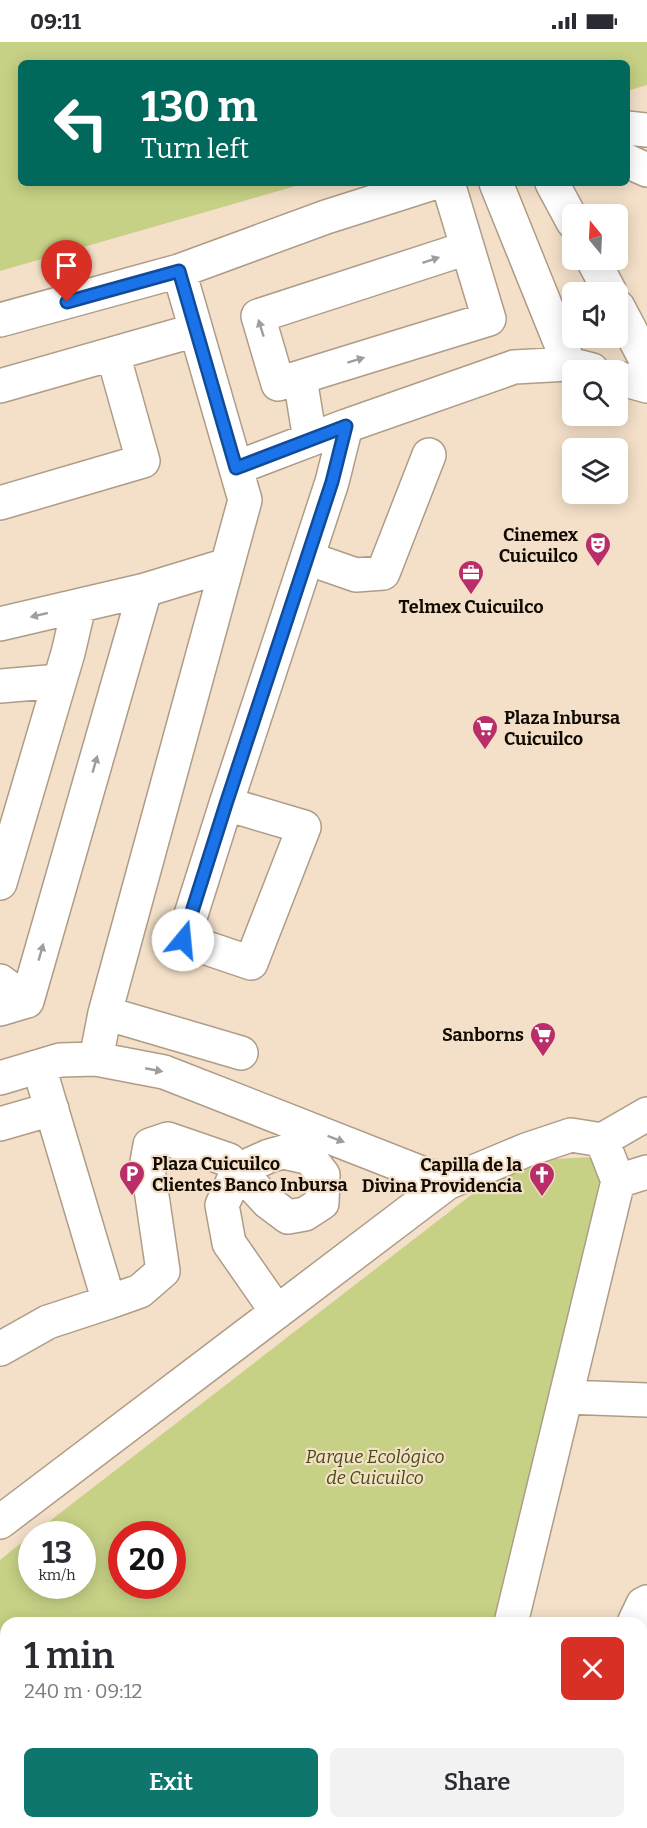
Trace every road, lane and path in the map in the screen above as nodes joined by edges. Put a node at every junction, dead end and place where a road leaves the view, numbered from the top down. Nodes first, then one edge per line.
1 (630, 128) edge
2 (647, 130) edge
3 (630, 162) edge
4 (647, 170) edge
5 (424, 186) edge
6 (449, 186) edge
7 (497, 186) edge
8 (554, 186) edge
9 (563, 204) edge
10 (467, 248) junction
11 (179, 271) junction
12 (0, 320) edge
13 (628, 326) edge
14 (196, 330) junction
15 (113, 354) junction
16 (577, 360) edge
17 (647, 362) edge
18 (562, 367) edge
19 (300, 378) junction
20 (628, 381) edge
21 (0, 386) edge
22 (647, 386) edge
23 (346, 426) junction
24 (310, 440) junction
25 (429, 455) dead end
26 (236, 468) junction
27 (0, 503) edge
28 (307, 558) junction
29 (227, 565) junction
30 (145, 590) junction
31 (79, 606) junction
32 (0, 624) edge
33 (59, 681) junction
34 (0, 686) edge
35 (226, 804) junction
36 (0, 883) edge
37 (0, 981) edge
38 (14, 1005) edge
39 (105, 1013) junction
40 (241, 1053) dead end
41 (96, 1059) junction
42 (39, 1067) junction
43 (0, 1078) edge
44 (52, 1109) junction
45 (647, 1114) edge
46 (0, 1124) edge
47 (602, 1140) junction
48 (633, 1176) edge
49 (447, 1183) junction
50 (109, 1302) junction
51 (277, 1312) junction
52 (0, 1349) edge
53 (566, 1397) junction
54 (647, 1400) edge
55 (0, 1522) edge
56 (647, 1602) edge
57 (512, 1617) edge
58 (637, 1617) edge

1 - 2 street
3 - 4 street
5 - 11 street
6 - 10 street
7 - 16 street
8 - 9 street
19 -> 10 street
19 -> 10 street
11 - 12 street
11 - 14 street
13 - 17 street
14 - 15 street
14 - 26 street
15 - 21 street
15 - 27 street
18 - 23 street
19 - 24 street
20 - 22 street
23 - 24 street
23 - 28 street
24 - 26 street
25 - 28 street
26 - 29 street
28 - 35 street
29 - 30 street
29 - 39 street
30 - 31 street
38 -> 30 street
31 -> 32 street
31 - 33 street
33 - 34 street
33 - 36 street
35 - 35 street
37 - 38 street
39 - 40 street
39 - 41 street
41 - 42 street
41 -> 49 street
42 - 43 street
42 - 44 street
44 - 46 street
44 - 50 street
45 - 47 street
47 - 48 street
47 - 49 street
48 - 53 street
49 - 51 street
50 - 51 street
50 - 52 street
51 - 55 street
53 - 54 street
53 - 57 street
56 - 58 street

